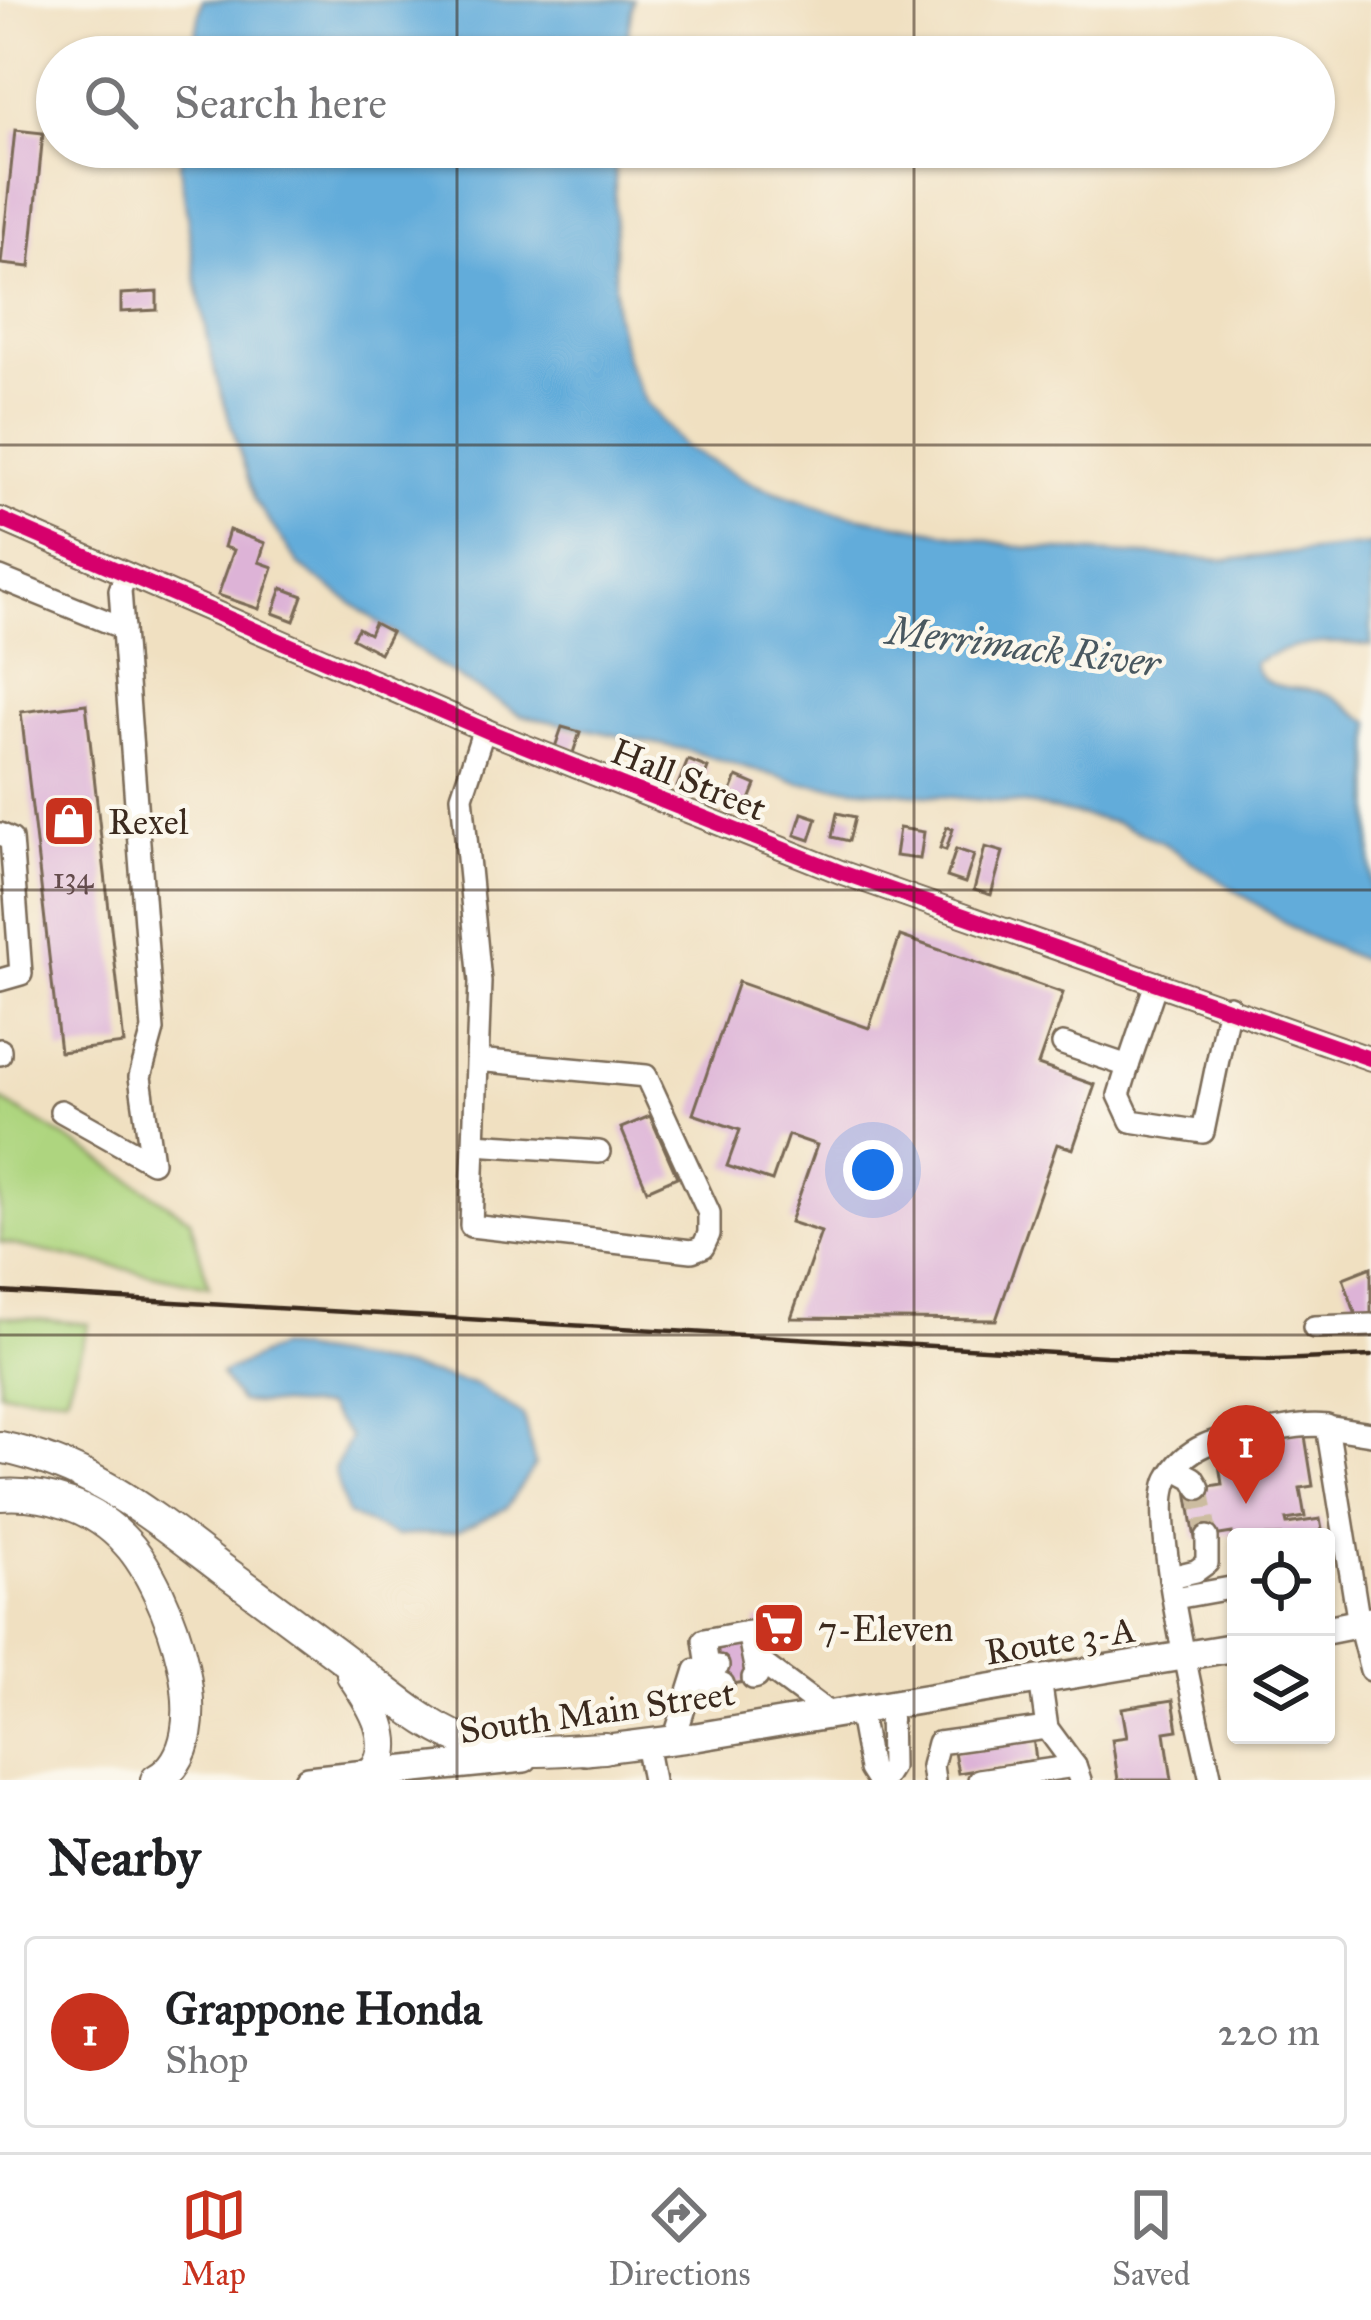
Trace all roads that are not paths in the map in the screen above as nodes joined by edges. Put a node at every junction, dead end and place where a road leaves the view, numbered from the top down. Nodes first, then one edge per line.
1 (0, 519) edge
2 (125, 574) junction
3 (0, 578) edge
4 (123, 628) junction
5 (484, 729) junction
6 (0, 833) edge
7 (0, 980) edge
8 (1156, 983) junction
9 (1229, 1006) junction
10 (1064, 1044) dead end
11 (1371, 1059) edge
12 (477, 1060) junction
13 (1127, 1066) junction
14 (61, 1111) dead end
15 (474, 1144) junction
16 (599, 1152) dead end
17 (1371, 1325) edge
18 (1314, 1327) dead end
19 (1368, 1426) edge
20 (1328, 1427) junction
21 (0, 1447) edge
22 (1176, 1468) junction
23 (1199, 1488) tunnel mouth
24 (0, 1495) edge
25 (1207, 1537) tunnel mouth
26 (1337, 1567) edge
27 (1227, 1587) edge
28 (1173, 1588) junction
29 (1365, 1622) edge
30 (1335, 1628) edge
31 (329, 1648) junction
32 (1227, 1649) edge
33 (1184, 1657) junction
34 (1371, 1670) edge
35 (1040, 1679) junction
36 (892, 1704) junction
37 (860, 1709) junction
38 (830, 1714) junction
39 (1047, 1728) junction
40 (638, 1744) junction
41 (1078, 1773) edge
42 (371, 1775) junction
43 (421, 1776) edge
44 (156, 1780) edge
45 (310, 1780) edge
46 (640, 1780) edge
47 (653, 1780) edge
48 (880, 1780) edge
49 (934, 1780) edge
50 (980, 1780) edge
51 (1211, 1780) edge

1 - 2 street, Hall Street
2 - 4 street
2 - 5 street, Hall Street
3 - 4 street
4 - 14 street
5 - 8 street, Hall Street
5 - 12 street
6 - 7 street
8 - 9 street, Hall Street
8 - 13 street
9 - 11 street, Hall Street
9 - 13 street
10 - 13 street
12 - 15 street
12 - 15 street
15 - 16 street
17 - 18 street
19 - 20 street
20 - 22 street
20 - 26 street
21 - 31 highway
22 - 23 street
22 - 28 street
24 - 44 highway
25 - 28 street
26 - 29 street
27 - 28 street
28 - 33 street
29 - 30 main road
29 - 34 street
31 - 40 highway
31 - 42 highway
32 - 33 main road, Route 3-A
33 - 35 main road, Route 3-A
33 - 51 street
35 - 36 main road, Route 3-A
35 - 39 street
36 - 37 main road, South Main Street
36 - 48 street
37 - 38 main road, South Main Street
37 - 48 street
38 - 40 main road, South Main Street
38 - 40 street
39 - 41 street
39 - 49 street
40 - 43 main road, South Main Street
40 - 46 street
40 - 47 street
41 - 50 street
42 - 43 main road, South Main Street
42 - 45 main road, South Main Street

